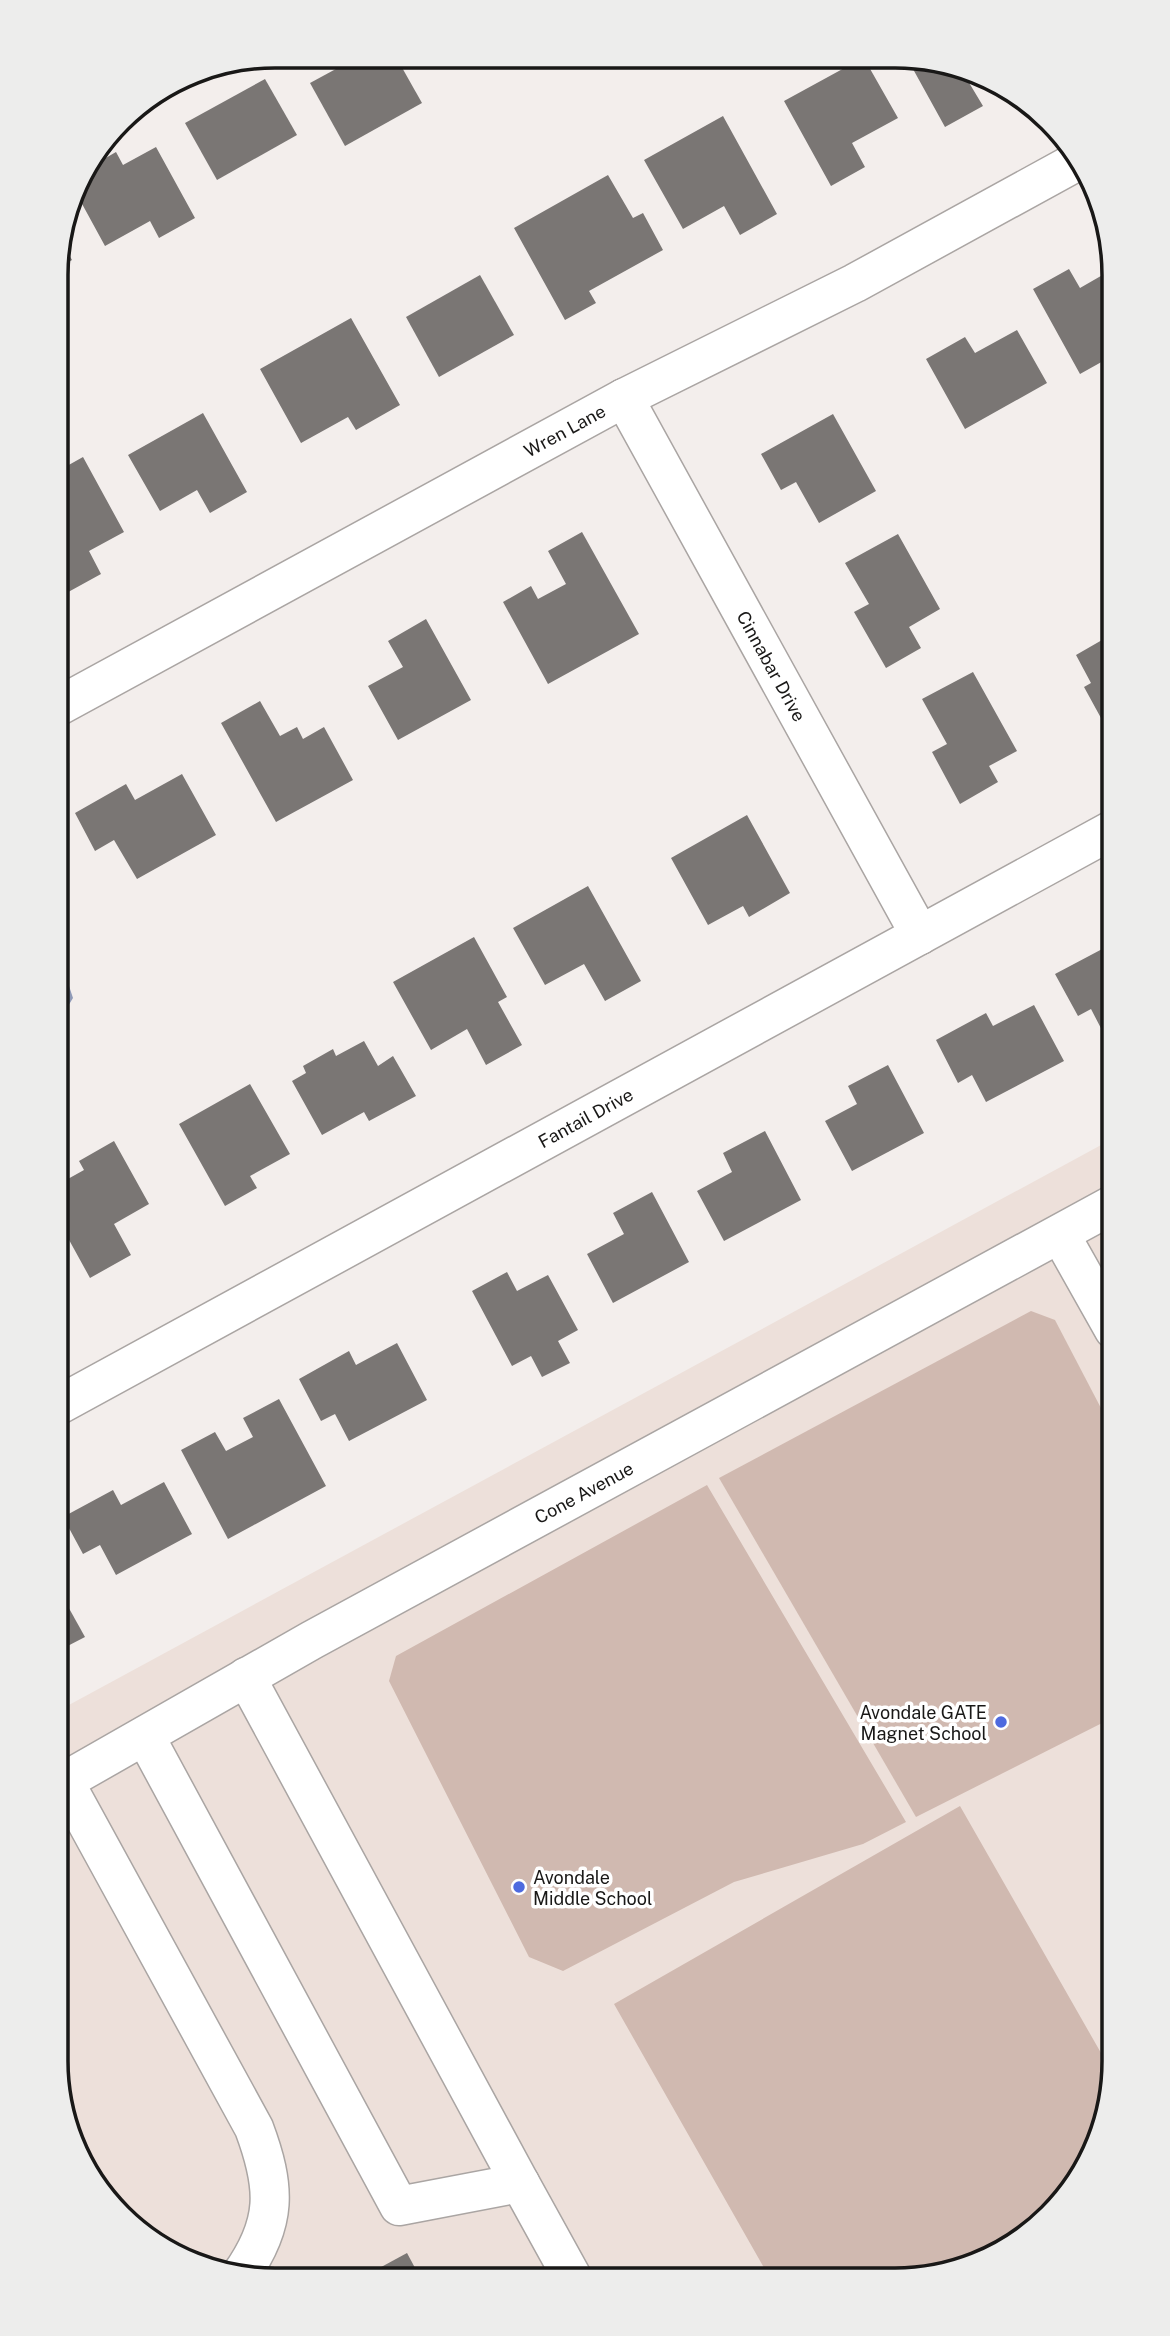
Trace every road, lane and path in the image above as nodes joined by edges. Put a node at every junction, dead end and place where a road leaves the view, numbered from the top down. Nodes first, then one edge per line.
1 (1070, 165) edge
2 (624, 398) junction
3 (69, 701) edge
4 (1102, 836) edge
5 (920, 935) junction
6 (1101, 1211) edge
7 (1060, 1234) junction
8 (1101, 1308) edge
9 (68, 1400) edge
10 (246, 1677) junction
11 (145, 1736) junction
12 (68, 1779) edge
13 (68, 1798) edge
14 (520, 2183) junction
15 (247, 2266) edge
16 (567, 2268) edge

1 - 2 street, Wren Lane
2 - 3 street, Wren Lane
2 - 5 street, Cinnabar Drive
4 - 5 street, Fantail Drive
5 - 9 street, Fantail Drive
6 - 7 street, Cone Avenue
7 - 8 street
7 - 10 street, Cone Avenue
10 - 11 street, Cone Avenue
10 - 14 street
11 - 12 street, Cone Avenue
11 - 14 street
13 - 15 street
14 - 16 street

